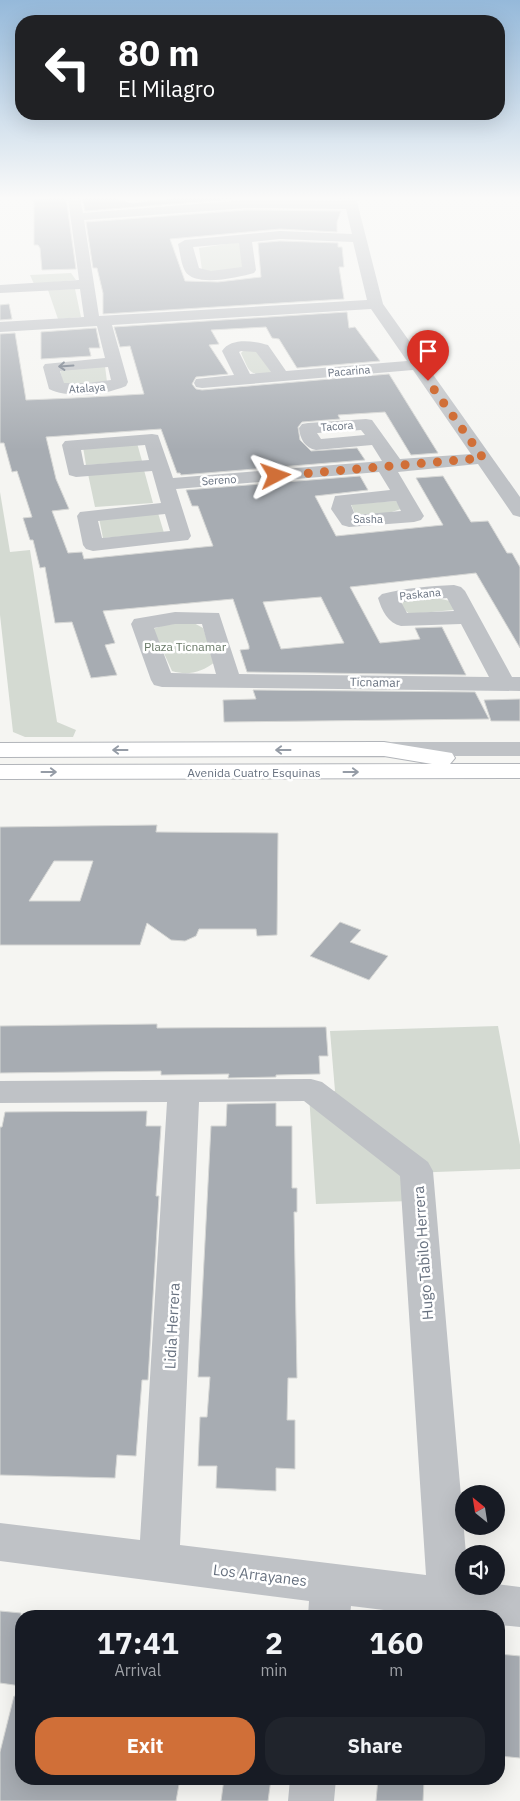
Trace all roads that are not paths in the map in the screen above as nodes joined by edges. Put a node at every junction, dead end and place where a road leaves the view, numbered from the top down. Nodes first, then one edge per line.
1 (21, 282) edge
2 (21, 282) edge
3 (370, 282) edge
4 (86, 284) joint
5 (39, 287) junction
6 (0, 289) edge
7 (375, 304) junction
8 (98, 320) junction
9 (45, 324) junction
10 (0, 327) edge
11 (114, 362) dead end
12 (417, 365) junction
13 (281, 376) junction
14 (244, 379) junction
15 (202, 383) dead end
16 (376, 439) dead end
17 (483, 458) junction
18 (159, 465) dead end
19 (391, 467) junction
20 (165, 484) junction
21 (401, 494) dead end
22 (172, 508) dead end
23 (520, 511) edge
24 (467, 616) dead end
25 (230, 681) dead end
26 (512, 684) edge
27 (384, 749) junction
28 (520, 749) edge
29 (0, 750) edge
30 (514, 771) edge
31 (0, 772) edge
32 (184, 1090) junction
33 (0, 1092) edge
34 (0, 1542) edge
35 (159, 1562) junction
36 (448, 1598) junction
37 (330, 1600) edge
38 (520, 1607) edge
39 (312, 1785) edge
40 (311, 1801) edge

1 - 5 street
2 - 6 street
3 - 7 street
4 - 5 street
4 - 8 street
5 - 9 street
7 - 8 street
7 - 12 street
8 - 9 street
8 - 11 street
9 - 10 street
12 - 13 street, Pacarina
12 - 17 street
13 - 14 street, Pacarina
13 - 14 street
14 - 15 street, Pacarina
16 - 19 street
17 - 19 street, Sereno
17 - 23 street
18 - 20 street
19 - 20 street, Sereno
19 - 21 street
20 - 22 street
24 - 26 street
25 - 26 street, Ticnamar
27 - 28 street, Avenida Cuatro Esquinas
27 -> 29 main road, Avenida Cuatro Esquinas
27 - 30 main road, Avenida Cuatro Esquinas
31 -> 30 main road, Avenida Cuatro Esquinas
32 - 33 street, Hugo Tabilo Herrera
32 - 35 street, Lidia Herrera
32 - 36 street, Hugo Tabilo Herrera
34 - 35 street, Los Arrayanes
35 - 37 street, Los Arrayanes
36 - 37 street, Los Arrayanes
36 - 38 street, Los Arrayanes
39 - 40 street

